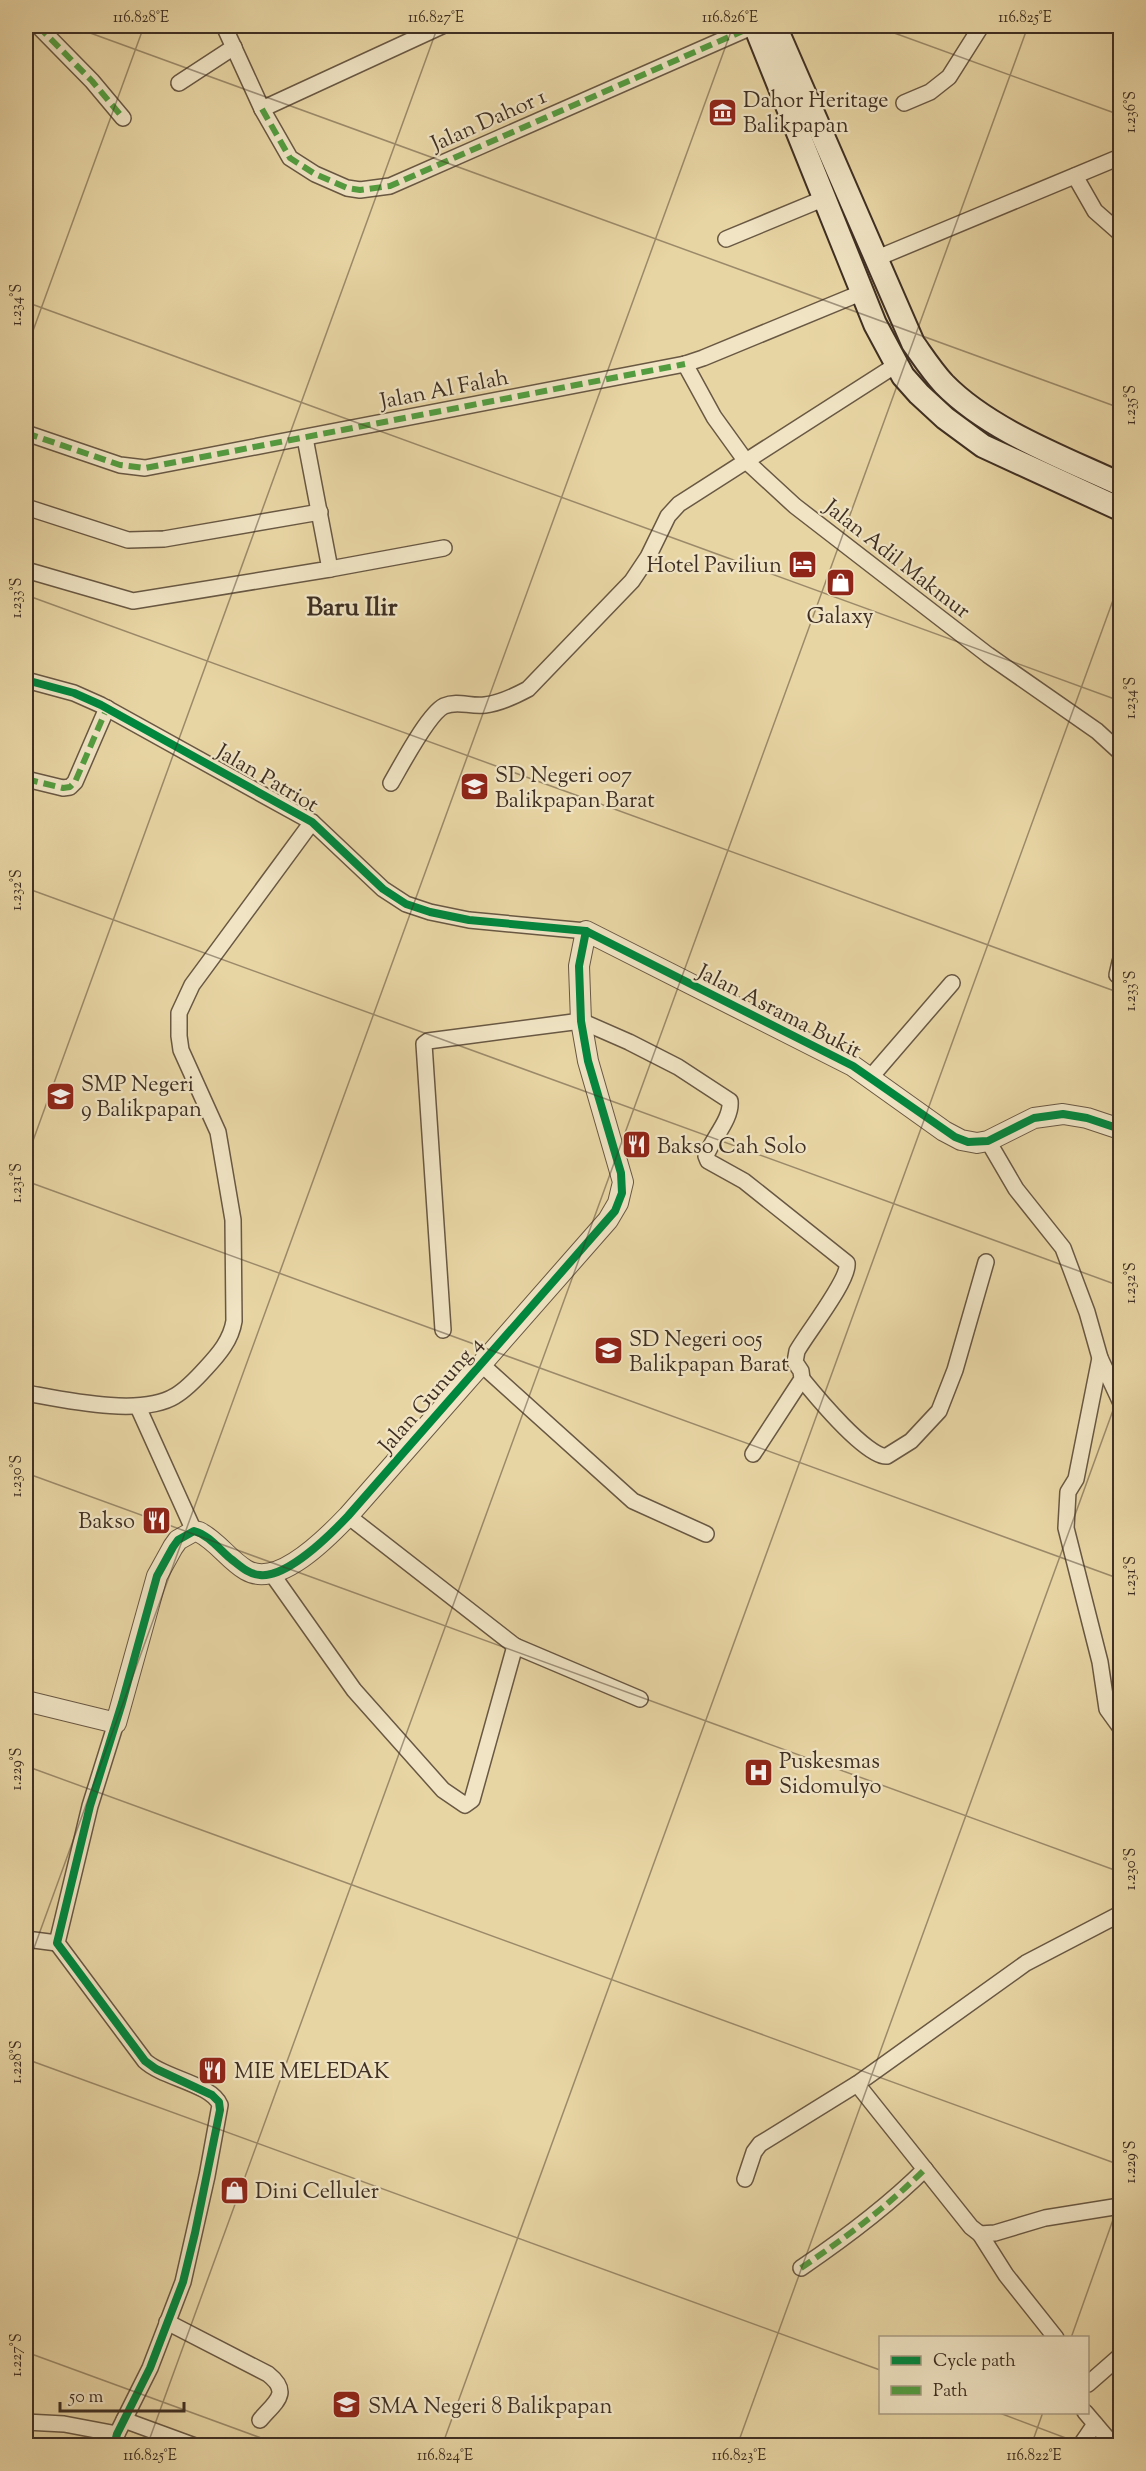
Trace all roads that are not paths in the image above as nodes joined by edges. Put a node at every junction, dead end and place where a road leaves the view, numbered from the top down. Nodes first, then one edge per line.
1 (38, 26) edge
2 (224, 26) edge
3 (441, 26) edge
4 (755, 26) edge
5 (775, 26) edge
6 (982, 26) edge
7 (234, 47) junction
8 (178, 83) dead end
9 (904, 103) dead end
10 (262, 109) junction
11 (123, 118) dead end
12 (1120, 157) edge
13 (1075, 176) junction
14 (825, 198) junction
15 (1120, 233) edge
16 (726, 239) dead end
17 (875, 259) junction
18 (863, 292) junction
19 (685, 364) junction
20 (896, 365) junction
21 (26, 433) edge
22 (305, 438) junction
23 (746, 460) junction
24 (1120, 484) edge
25 (26, 507) edge
26 (1120, 509) edge
27 (320, 512) junction
28 (444, 548) dead end
29 (330, 569) junction
30 (26, 570) edge
31 (26, 680) edge
32 (107, 708) junction
33 (1120, 752) edge
34 (26, 779) edge
35 (391, 783) dead end
36 (312, 822) junction
37 (586, 931) junction
38 (952, 983) dead end
39 (581, 1021) junction
40 (870, 1078) junction
41 (1120, 1129) edge
42 (988, 1141) junction
43 (986, 1262) dead end
44 (443, 1330) dead end
45 (1100, 1358) junction
46 (481, 1364) junction
47 (802, 1379) junction
48 (26, 1393) edge
49 (1120, 1401) edge
50 (138, 1407) junction
51 (753, 1454) dead end
52 (348, 1516) junction
53 (194, 1531) junction
54 (706, 1534) dead end
55 (272, 1574) junction
56 (514, 1646) junction
57 (640, 1699) dead end
58 (26, 1701) edge
59 (116, 1723) junction
60 (1120, 1727) edge
61 (1120, 1914) edge
62 (26, 1939) edge
63 (57, 1943) junction
64 (857, 2084) junction
65 (925, 2169) junction
66 (746, 2179) dead end
67 (1120, 2206) edge
68 (980, 2234) junction
69 (801, 2268) dead end
70 (167, 2322) junction
71 (1055, 2336) edge
72 (1120, 2356) edge
73 (1090, 2378) edge
74 (1090, 2418) edge
75 (260, 2420) dead end
76 (26, 2422) edge
77 (118, 2433) edge
78 (195, 2445) edge
79 (1080, 2445) edge
80 (1114, 2445) edge

1 - 11 street
2 - 7 street, Jalan Dahor 1
3 - 10 street
4 - 10 street, Jalan Dahor 1
4 - 14 main road
5 - 17 main road
6 - 9 street
7 - 8 street
7 - 10 street, Jalan Dahor 1
12 - 13 street
13 - 15 street
13 - 17 street
14 - 16 street
14 - 18 main road
17 - 24 main road
18 - 19 street, Jalan Al Falah
18 - 20 main road
19 - 22 street, Jalan Al Falah
19 - 23 street, Jalan Adil Makmur
20 - 23 street
20 - 26 main road
21 - 22 street, Jalan Al Falah
22 - 27 street
23 - 33 street, Jalan Adil Makmur
23 - 35 street
25 - 27 street
27 - 29 street
28 - 29 street
29 - 30 street
31 - 32 street, Jalan Patriot
32 - 34 street
32 - 36 street, Jalan Patriot
36 - 37 street, Jalan Patriot
36 - 50 street
37 - 39 street, Jalan Gunung 4
37 - 40 street, Jalan Asrama Bukit
38 - 40 street
39 - 44 street
39 - 46 street, Jalan Gunung 4
39 - 47 street
40 - 42 street, Jalan Asrama Bukit
41 - 42 street
42 - 45 street
43 - 47 street
45 - 49 street
45 - 60 street
46 - 52 street, Jalan Gunung 4
46 - 54 street
47 - 51 street
48 - 50 street
50 - 53 street
52 - 55 street, Jalan Gunung 4
52 - 56 street
53 - 55 street
53 - 59 street
55 - 56 street
56 - 57 street
58 - 59 street
59 - 63 street
61 - 64 street
62 - 63 street
63 - 70 street
64 - 65 street
64 - 66 street
65 - 68 street
65 - 69 street
67 - 68 street
68 - 71 street
70 - 75 street
70 - 77 street
72 - 73 street
74 - 79 street
74 - 80 street
76 - 77 street
77 - 78 street

